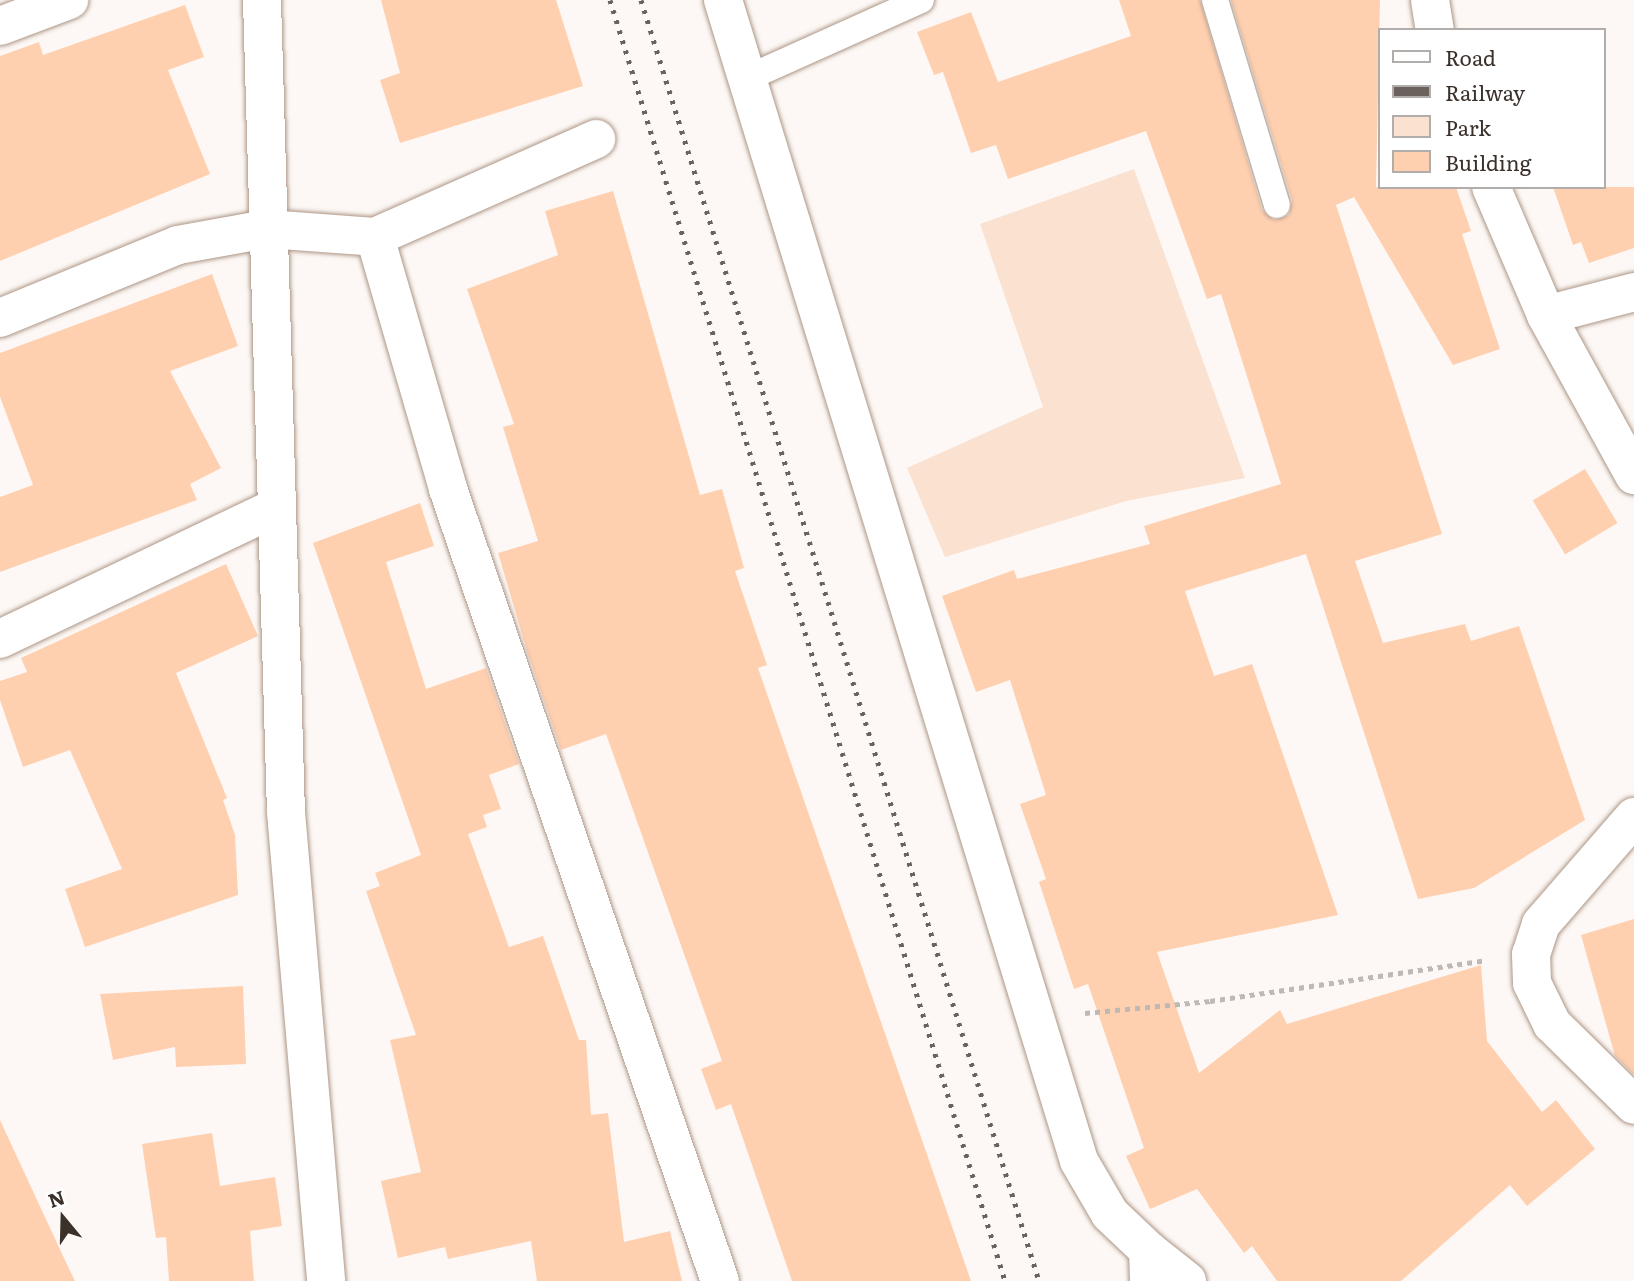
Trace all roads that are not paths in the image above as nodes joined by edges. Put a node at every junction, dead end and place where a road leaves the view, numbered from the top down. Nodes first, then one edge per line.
1 (69, 0) edge
2 (262, 0) edge
3 (723, 0) edge
4 (921, 0) edge
5 (1215, 0) edge
6 (1430, 0) edge
7 (0, 26) edge
8 (1435, 28) edge
9 (743, 80) junction
10 (596, 139) dead end
11 (1491, 189) edge
12 (1278, 205) dead end
13 (267, 229) junction
14 (375, 237) junction
15 (1634, 292) edge
16 (1546, 315) junction
17 (0, 318) edge
18 (1634, 475) edge
19 (273, 509) junction
20 (0, 639) edge
21 (1634, 817) edge
22 (1634, 1105) edge
23 (1148, 1266) edge
24 (326, 1281) edge
25 (720, 1281) edge
26 (1187, 1281) edge

1 - 7 street
2 - 13 street
3 - 9 street
4 - 9 lane
5 - 12 lane
6 - 8 street
9 - 23 street
10 - 14 street
11 - 16 street
13 - 14 street
13 - 17 street
13 - 19 street
14 - 25 street
15 - 16 street
16 - 18 street
19 - 20 street
19 - 24 street
21 - 22 street
23 - 26 street

